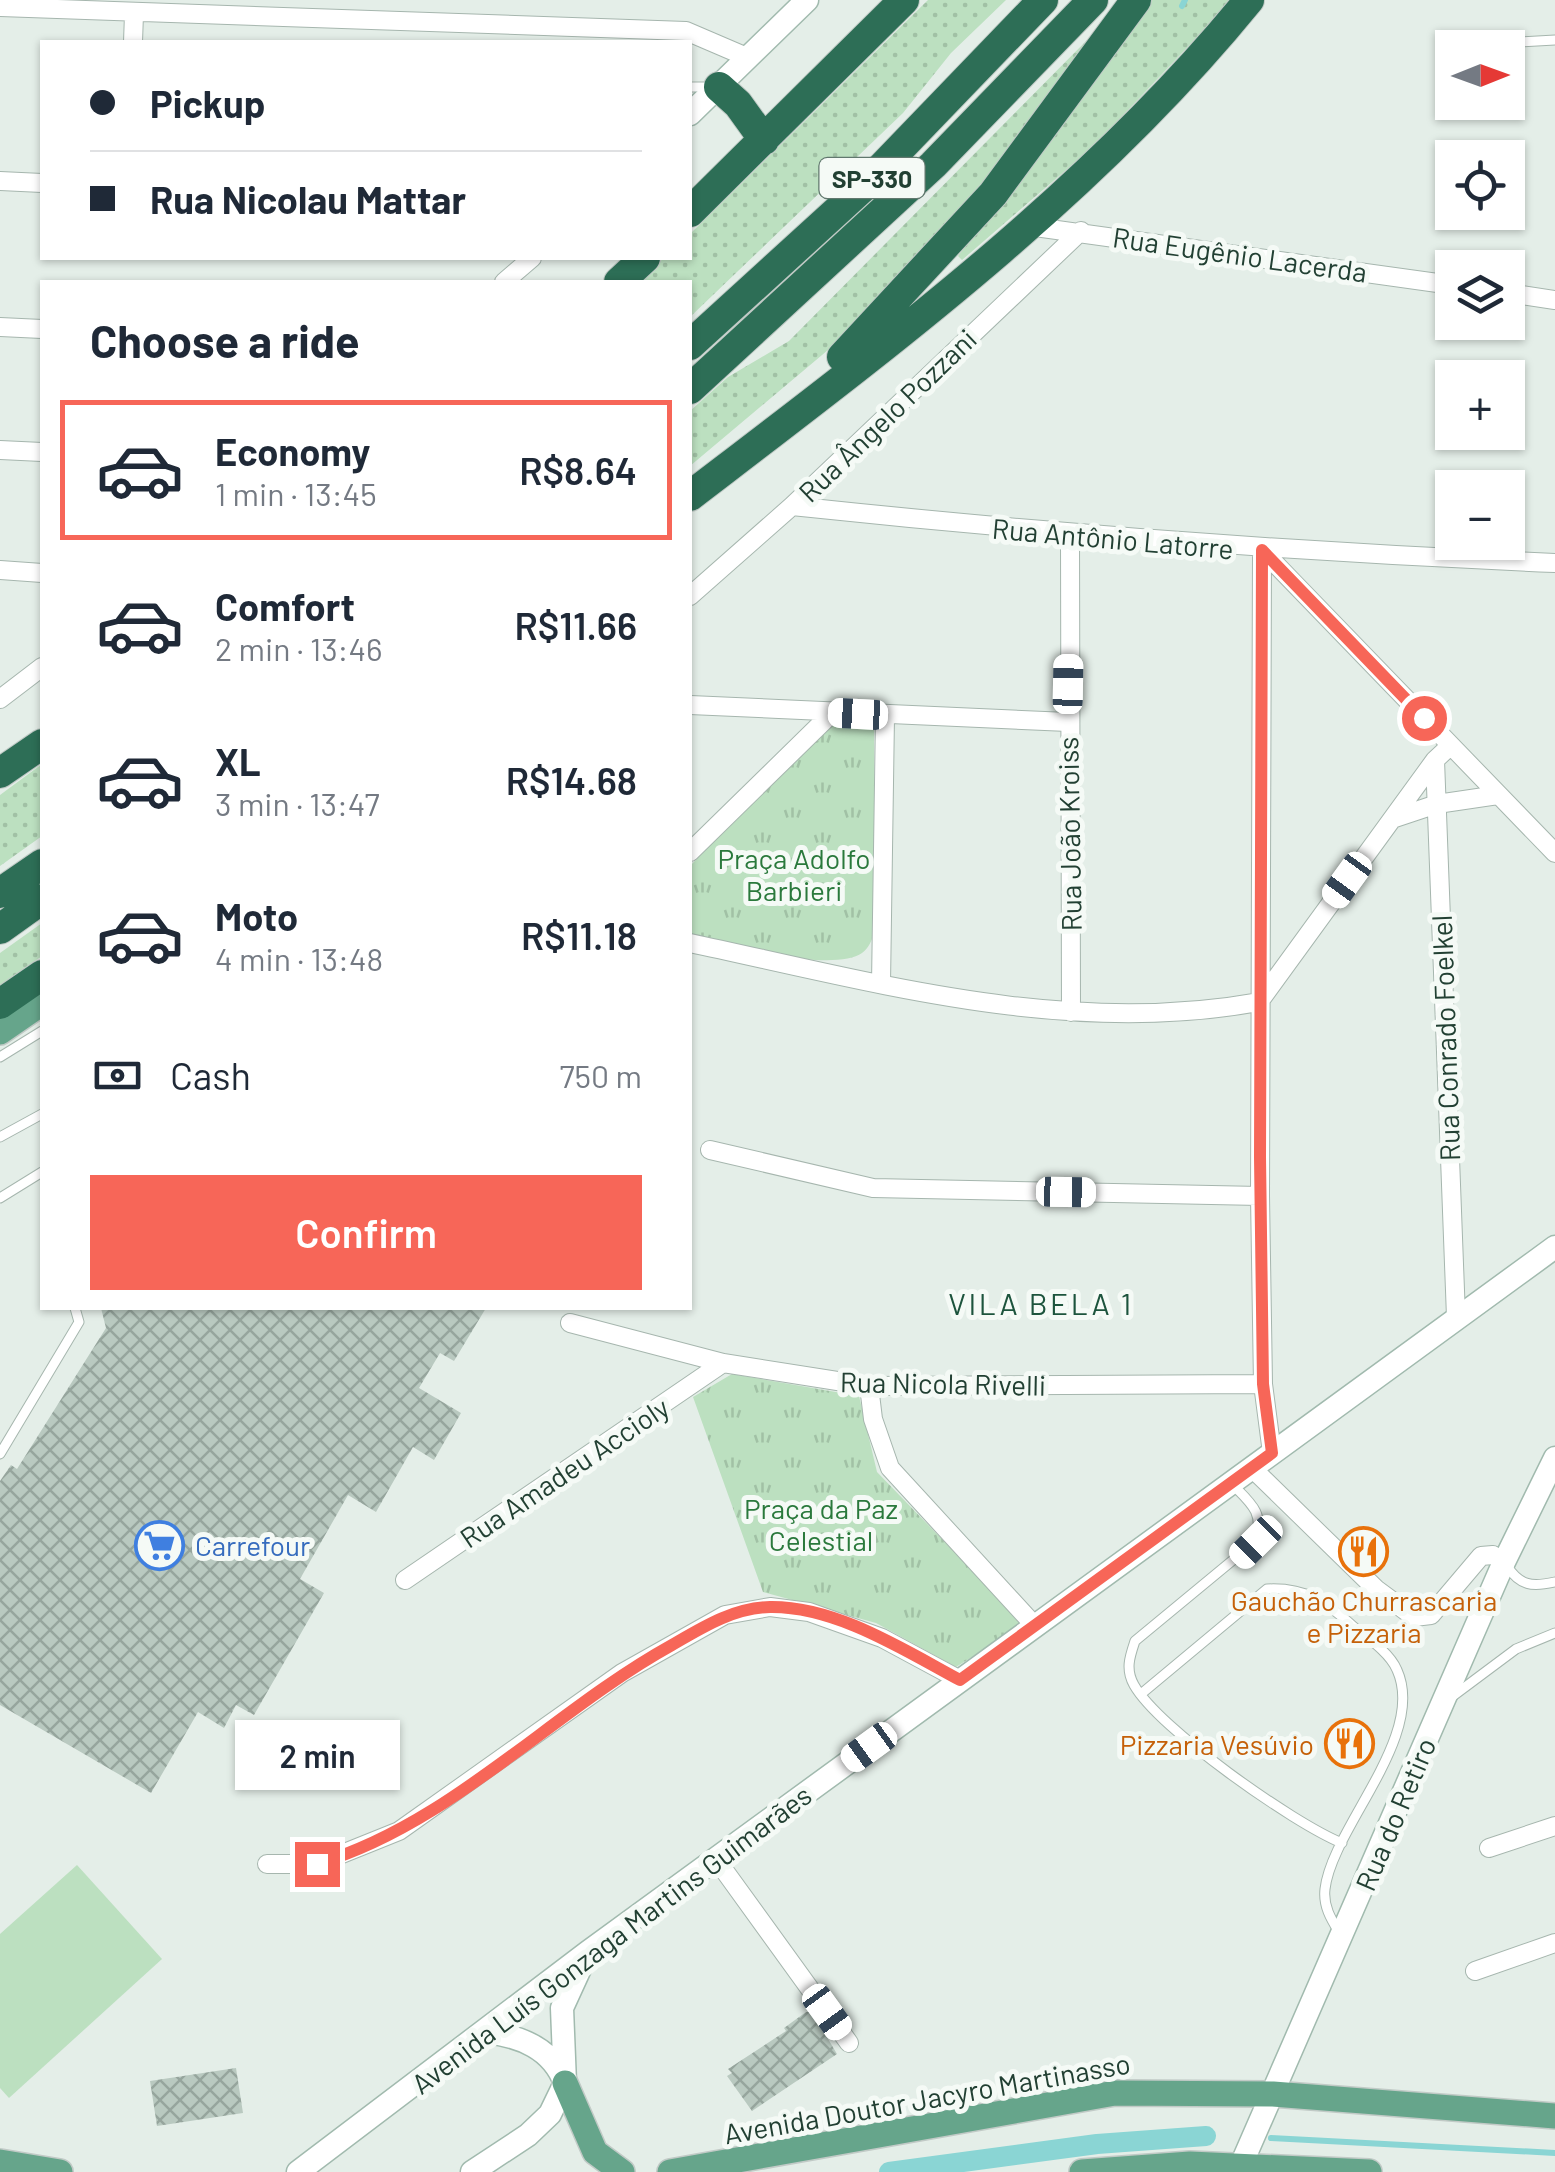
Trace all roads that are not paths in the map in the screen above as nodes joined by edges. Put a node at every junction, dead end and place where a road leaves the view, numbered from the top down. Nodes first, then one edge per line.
1 (806, 0) edge
2 (904, 0) edge
3 (1043, 0) edge
4 (1093, 0) edge
5 (1136, 0) edge
6 (1249, 0) edge
7 (12, 5) edge
8 (134, 14) junction
9 (132, 40) edge
10 (1555, 40) edge
11 (1525, 42) edge
12 (748, 58) junction
13 (705, 87) edge
14 (692, 110) edge
15 (764, 140) junction
16 (0, 181) edge
17 (40, 183) edge
18 (692, 210) edge
19 (1027, 226) junction
20 (1081, 231) junction
21 (530, 260) edge
22 (506, 280) edge
23 (1435, 283) edge
24 (1525, 296) edge
25 (1555, 300) edge
26 (0, 327) edge
27 (40, 330) edge
28 (692, 343) edge
29 (692, 386) edge
30 (0, 450) edge
31 (40, 452) edge
32 (692, 492) edge
33 (692, 493) edge
34 (792, 506) junction
35 (1070, 536) junction
36 (1262, 550) junction
37 (1555, 563) edge
38 (0, 570) edge
39 (40, 573) edge
40 (692, 594) edge
41 (40, 668) edge
42 (3, 693) edge
43 (692, 705) edge
44 (832, 713) junction
45 (885, 716) junction
46 (1068, 722) junction
47 (40, 745) edge
48 (1450, 746) junction
49 (1435, 760) junction
50 (0, 773) edge
51 (1498, 794) junction
52 (1437, 804) junction
53 (1391, 819) junction
54 (692, 850) edge
55 (1555, 853) edge
56 (40, 865) edge
57 (0, 893) edge
58 (40, 901) edge
59 (0, 929) edge
60 (692, 944) edge
61 (40, 976) edge
62 (881, 984) junction
63 (1259, 1002) junction
64 (0, 1004) edge
65 (40, 1004) edge
66 (1071, 1012) junction
67 (0, 1032) edge
68 (40, 1032) edge
69 (0, 1056) edge
70 (40, 1115) edge
71 (0, 1137) edge
72 (710, 1150) dead end
73 (40, 1173) edge
74 (1260, 1196) junction
75 (0, 1198) edge
76 (1555, 1248) edge
77 (76, 1310) edge
78 (1456, 1317) junction
79 (570, 1323) dead end
80 (723, 1364) junction
81 (1263, 1384) junction
82 (869, 1386) junction
83 (1272, 1453) junction
84 (0, 1454) edge
85 (1555, 1458) edge
86 (1253, 1469) junction
87 (1233, 1485) junction
88 (1504, 1562) junction
89 (405, 1580) dead end
90 (1555, 1582) edge
91 (1035, 1626) junction
92 (1555, 1633) edge
93 (960, 1680) junction
94 (1142, 1694) junction
95 (1443, 1703) junction
96 (1555, 1826) edge
97 (1342, 1842) junction
98 (1489, 1848) dead end
99 (716, 1859) junction
100 (267, 1864) dead end
101 (1342, 1938) junction
102 (1555, 1943) edge
103 (588, 1952) junction
104 (1475, 1971) dead end
105 (486, 2032) junction
106 (849, 2042) dead end
107 (564, 2083) junction
108 (1270, 2102) junction
109 (1555, 2116) edge
110 (0, 2162) edge
111 (1242, 2163) edge
112 (60, 2172) edge
113 (298, 2172) edge
114 (472, 2172) edge
115 (622, 2172) edge
116 (670, 2172) edge
117 (1082, 2172) edge
118 (1370, 2172) edge

1 - 12 main road
2 - 15 highway
3 - 28 highway, SP-330
4 - 29 highway, SP-330
5 - 32 highway
6 - 19 highway
7 - 8 street
8 - 9 street
8 - 12 street
10 - 11 lane
12 - 13 main road
13 - 14 main road
13 - 15 highway
15 - 18 highway
16 - 17 street
19 - 20 street, Rua Eugênio Lacerda
19 - 33 highway
20 - 23 street, Rua Eugênio Lacerda
20 - 34 street, Rua Ângelo Pozzani
21 - 22 street
24 - 25 street
26 - 27 street
30 - 31 street
34 - 35 street, Rua Antônio Latorre
34 - 40 street, Rua Ângelo Pozzani
35 - 36 street, Rua Antônio Latorre
35 - 46 street, Rua João Kroiss
36 - 37 street, Rua Antônio Latorre
36 - 48 street
36 - 63 street
38 - 39 street
41 - 42 street
43 - 44 street
44 - 45 street
44 - 54 street
45 - 46 street
45 - 62 street
46 - 66 street, Rua João Kroiss
47 - 50 highway
48 - 49 street
48 - 51 street
49 - 52 street, Rua Conrado Foelkel
49 - 53 street
51 - 52 street
51 - 55 street
52 - 53 street
52 - 78 street, Rua Conrado Foelkel
53 - 63 street
56 - 57 highway
58 - 59 highway
60 - 62 street
61 - 64 highway
62 - 66 street
63 - 66 street
63 - 74 street
65 - 67 main road
68 - 69 lane
70 - 71 lane
72 - 74 street
73 - 75 lane
74 - 81 street
76 - 78 main road, Avenida Luís Gonzaga Martins Guimarães
77 - 84 lane
78 - 83 main road, Avenida Luís Gonzaga Martins Guimarães
79 - 80 street, Rua Nicola Rivelli
80 - 82 street, Rua Nicola Rivelli
80 - 89 street, Rua Amadeu Accioly
81 - 82 street, Rua Nicola Rivelli
81 - 83 street
82 - 91 street
83 - 86 main road, Avenida Luís Gonzaga Martins Guimarães
85 - 88 main road, Rua do Retiro
86 - 87 main road, Avenida Luís Gonzaga Martins Guimarães
86 - 88 street
87 - 91 main road, Avenida Luís Gonzaga Martins Guimarães
87 - 94 lane
88 - 90 lane
88 - 95 main road, Rua do Retiro
91 - 93 main road, Avenida Luís Gonzaga Martins Guimarães
92 - 95 lane
93 - 99 main road, Avenida Luís Gonzaga Martins Guimarães
93 - 100 street
94 - 97 lane
94 - 97 lane
95 - 101 main road, Rua do Retiro
96 - 98 street
97 - 101 lane
99 - 103 main road, Avenida Luís Gonzaga Martins Guimarães
99 - 106 street
101 - 108 main road, Rua do Retiro
102 - 104 street
103 - 105 main road, Avenida Luís Gonzaga Martins Guimarães
103 - 107 main road
105 - 107 main road
105 - 113 main road, Avenida Luís Gonzaga Martins Guimarães
107 - 114 main road
107 - 115 main road
108 - 109 main road, Avenida Doutor Jacyro Martinasso
108 - 111 main road, Rua do Retiro
108 - 116 main road, Avenida Doutor Jacyro Martinasso
110 - 112 main road
111 - 117 main road
111 - 118 main road

